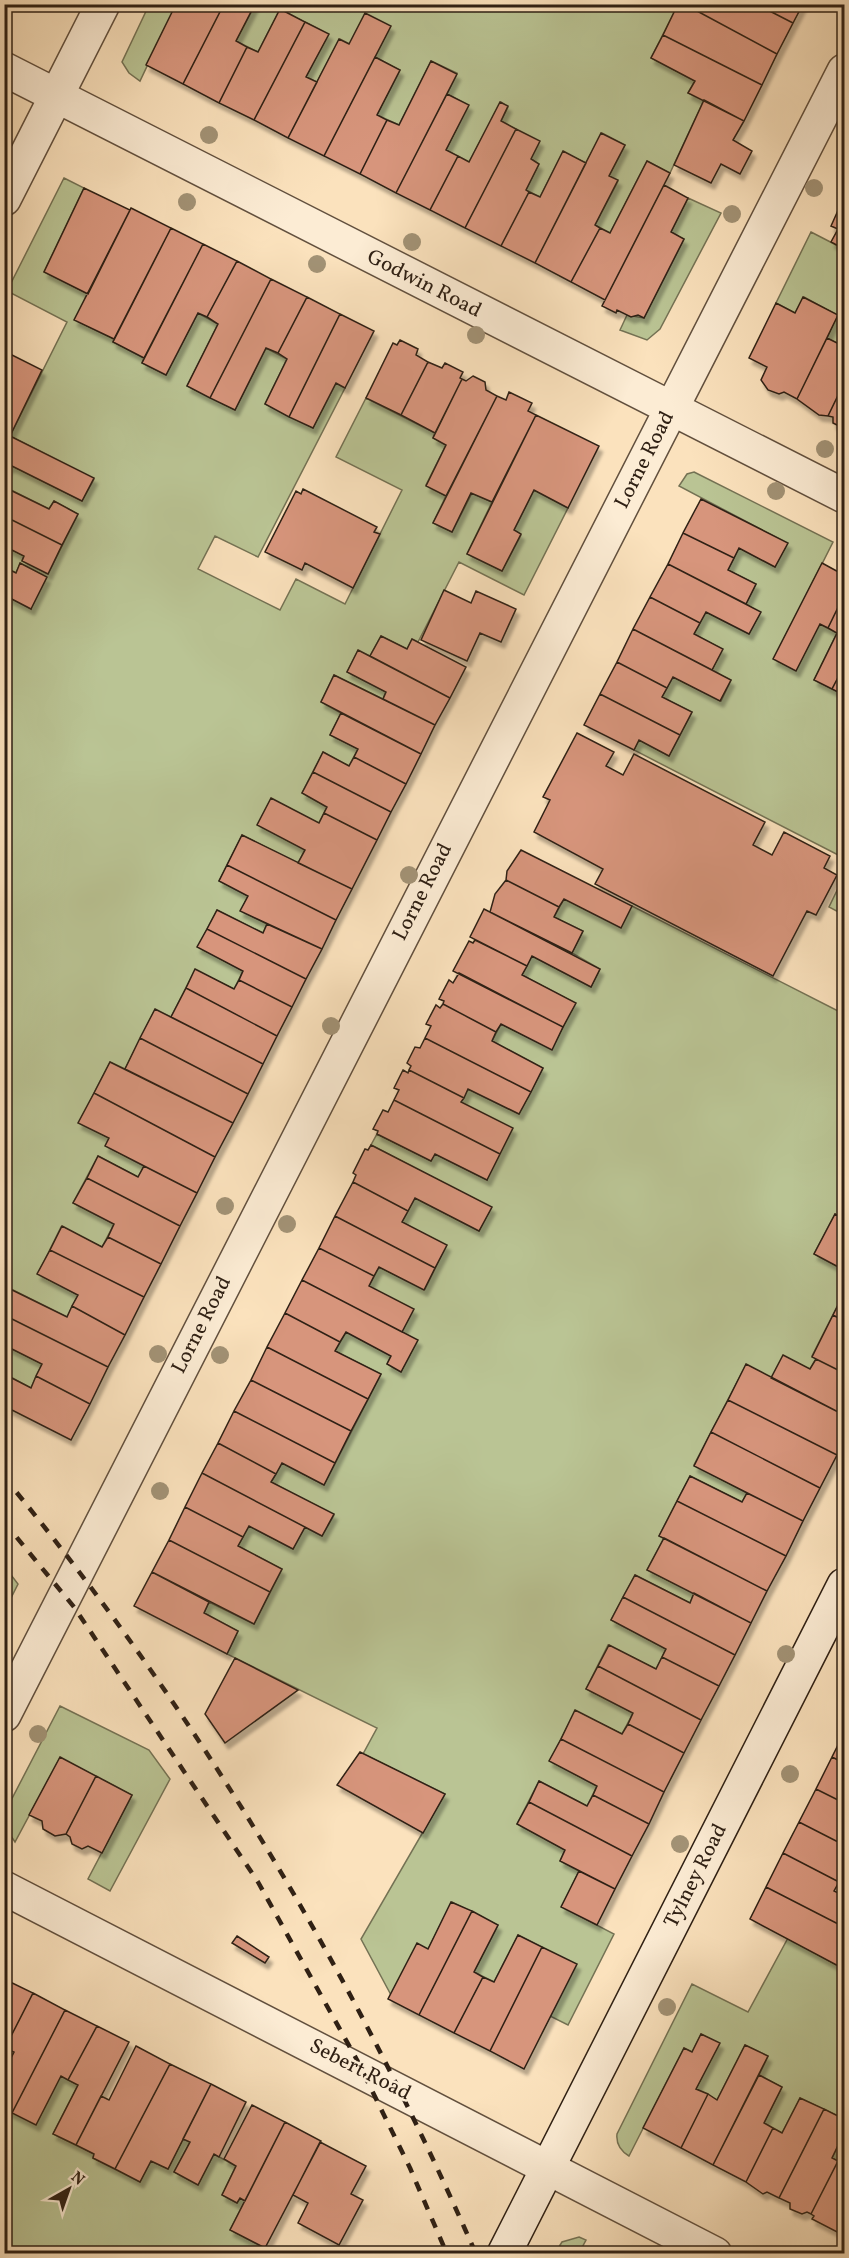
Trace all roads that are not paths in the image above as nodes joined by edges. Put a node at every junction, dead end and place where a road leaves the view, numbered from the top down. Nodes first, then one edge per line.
1 (103, 4) edge
2 (4, 69) edge
3 (844, 71) edge
4 (57, 96) junction
5 (4, 199) edge
6 (671, 408) junction
7 (844, 496) edge
8 (844, 1585) edge
9 (4, 1715) edge
10 (4, 1888) edge
11 (549, 2166) junction
12 (504, 2253) edge
13 (715, 2253) edge

1 - 4 street
2 - 4 street, Godwin Road
3 - 6 street, Lorne Road
4 - 5 street
4 - 6 street, Godwin Road
6 - 7 street, Godwin Road
6 - 9 street, Lorne Road
8 - 11 street, Tylney Road
10 - 11 street, Sebert Road
11 - 12 street, Tylney Road
11 - 13 street, Sebert Road

